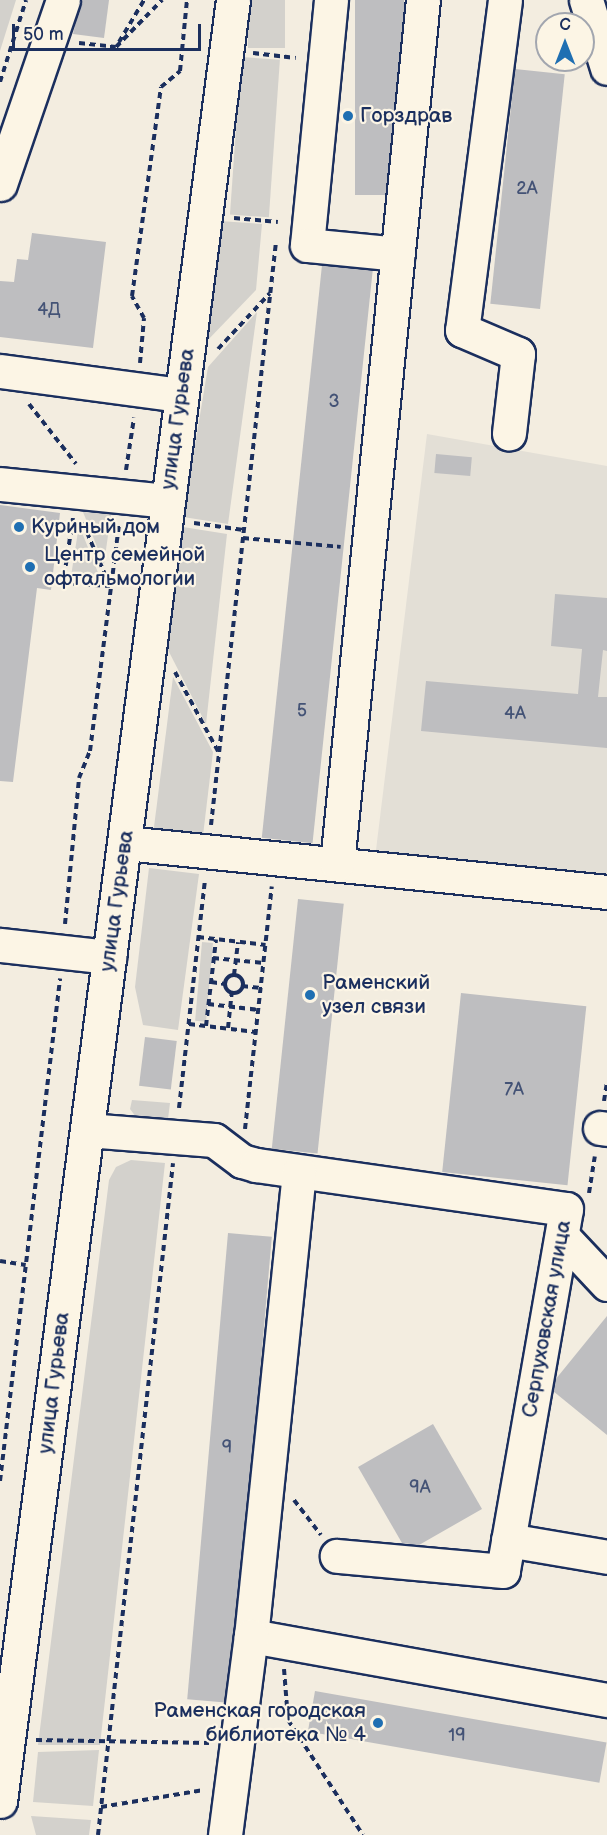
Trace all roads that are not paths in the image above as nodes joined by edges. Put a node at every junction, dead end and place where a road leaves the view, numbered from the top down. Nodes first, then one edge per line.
1 (63, 0) edge
2 (232, 0) edge
3 (331, 0) edge
4 (423, 0) edge
5 (505, 0) edge
6 (586, 0) edge
7 (607, 68) edge
8 (0, 184) edge
9 (398, 254) junction
10 (0, 371) edge
11 (181, 395) junction
12 (509, 433) dead end
13 (0, 484) edge
14 (167, 501) junction
15 (125, 843) junction
16 (337, 864) junction
17 (607, 892) edge
18 (0, 945) edge
19 (109, 957) junction
20 (87, 1130) junction
21 (299, 1172) junction
22 (562, 1236) junction
23 (607, 1284) edge
24 (508, 1540) junction
25 (338, 1556) road end
26 (607, 1557) edge
27 (250, 1636) junction
28 (607, 1700) edge
29 (0, 1801) edge
30 (225, 1835) edge

1 - 8 main road
2 - 11 main road, улица Гурьева
3 - 9 main road
4 - 9 main road
5 - 12 main road
6 - 7 main road
9 - 16 main road
10 - 11 main road
11 - 14 main road, улица Гурьева
13 - 14 main road
14 - 15 main road, улица Гурьева
15 - 16 main road
15 - 19 main road, улица Гурьева
16 - 17 main road
18 - 19 main road
19 - 20 main road, улица Гурьева
20 - 21 main road, Серпуховская улица
20 - 29 main road, улица Гурьева
21 - 22 main road, Серпуховская улица
21 - 27 main road
22 - 23 main road
22 - 24 main road, Серпуховская улица
24 - 25 main road, Серпуховская улица
24 - 26 main road
27 - 28 main road
27 - 30 main road

